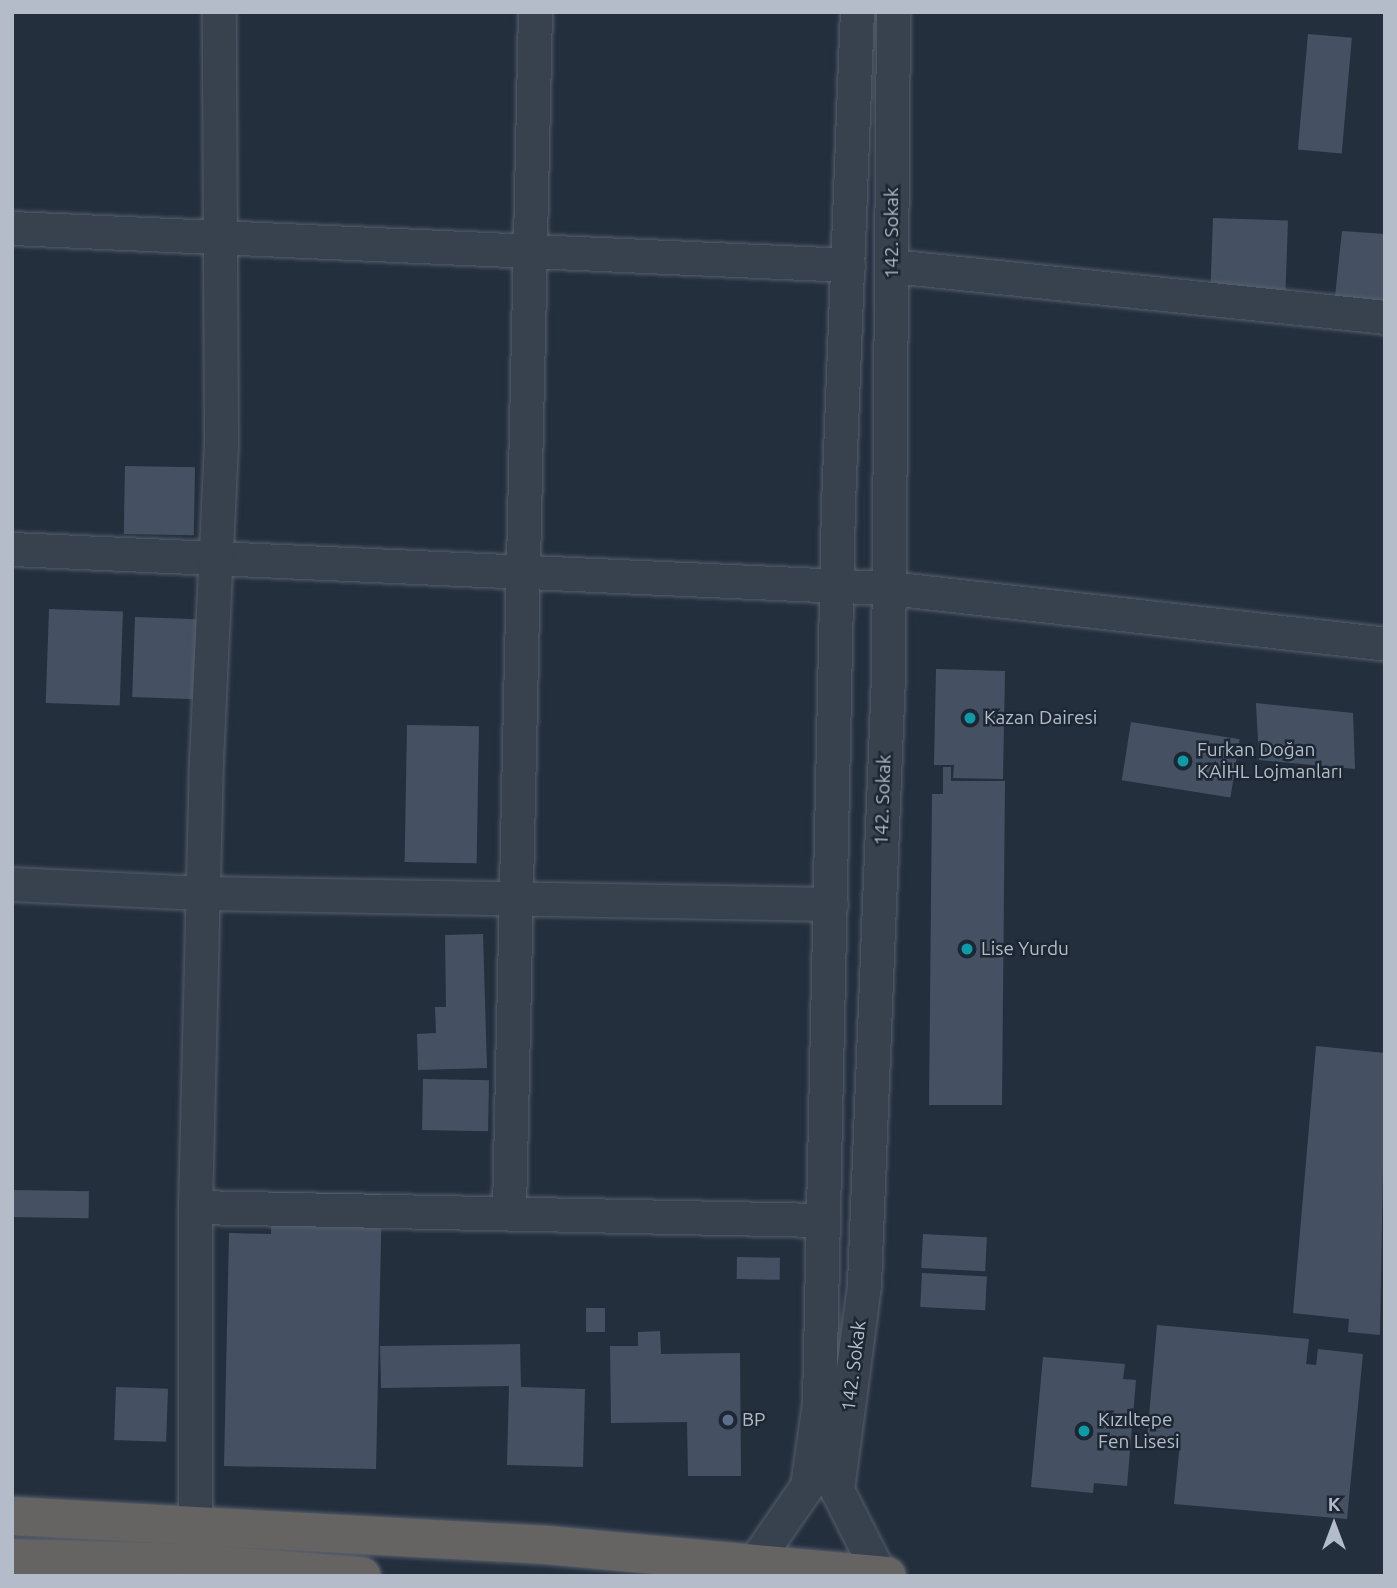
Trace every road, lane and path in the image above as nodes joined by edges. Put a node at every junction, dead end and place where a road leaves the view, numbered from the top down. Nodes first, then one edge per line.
1 (219, 12) edge
2 (535, 12) edge
3 (857, 12) edge
4 (893, 12) edge
5 (12, 228) edge
6 (220, 240) junction
7 (530, 251) junction
8 (848, 265) junction
9 (892, 266) junction
10 (1385, 317) edge
11 (12, 549) edge
12 (215, 558) junction
13 (523, 567) junction
14 (837, 586) junction
15 (889, 588) junction
16 (1385, 643) edge
17 (12, 884) edge
18 (202, 893) junction
19 (516, 898) junction
20 (831, 904) junction
21 (195, 1207) junction
22 (509, 1211) junction
23 (823, 1220) junction
24 (12, 1516) edge
25 (195, 1522) junction
26 (12, 1558) edge
27 (753, 1564) junction
28 (883, 1575) edge
29 (361, 1576) edge

1 - 6 street
2 - 7 street
3 - 8 street
4 - 9 street, 142. Sokak
5 - 6 street
6 - 7 street
6 - 12 street
7 - 8 street
7 - 13 street
8 - 14 street
9 - 10 street
9 - 15 street, 142. Sokak
11 - 12 street
12 - 13 street
12 - 18 street
13 - 14 street
13 - 19 street
14 - 15 street
14 - 20 street
15 - 16 street
15 - 28 street, 142. Sokak
17 - 18 street
18 - 19 street
18 - 21 street
19 - 20 street
19 - 22 street
20 - 23 street
21 - 22 street
21 - 25 street
22 - 23 street
23 - 27 street
24 - 25 highway
25 - 27 highway
26 - 29 highway
27 - 28 highway

